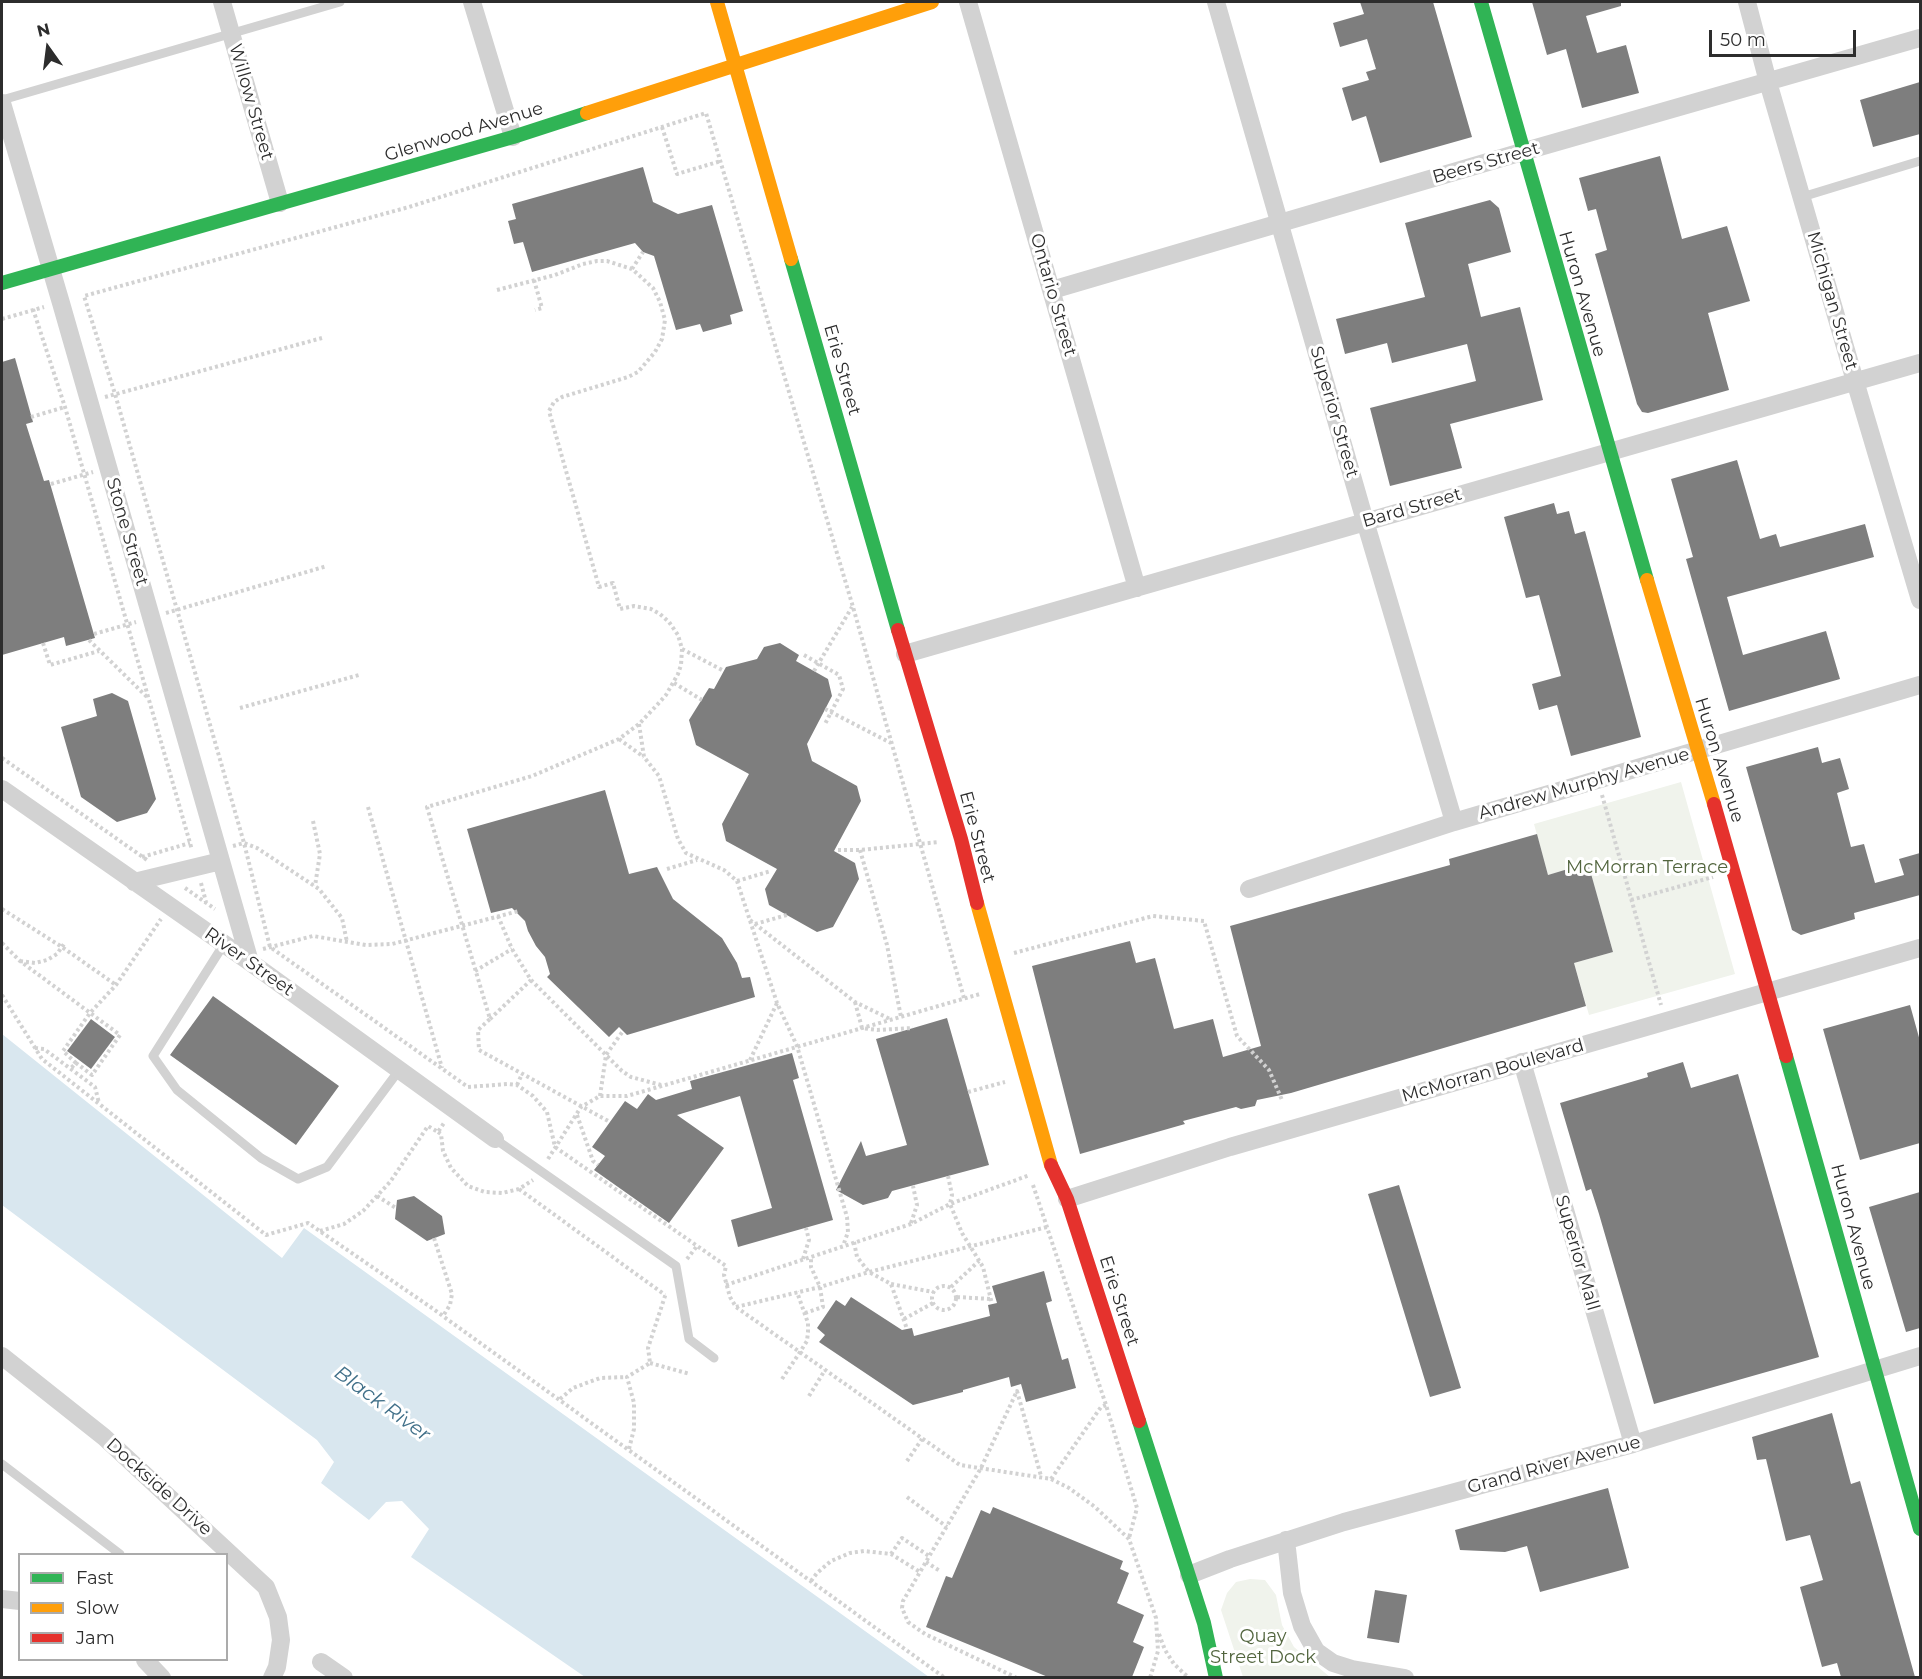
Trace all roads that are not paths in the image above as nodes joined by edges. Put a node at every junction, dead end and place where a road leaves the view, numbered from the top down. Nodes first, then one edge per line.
1 (222, 2) edge
2 (340, 2) edge
3 (472, 2) edge
4 (717, 2) edge
5 (932, 2) edge
6 (968, 2) edge
7 (1216, 2) edge
8 (1481, 2) edge
9 (1748, 2) edge
10 (232, 33) junction
11 (1920, 38) edge
12 (735, 66) junction
13 (1768, 82) junction
14 (2, 101) edge
15 (513, 137) junction
16 (1522, 152) junction
17 (1920, 161) edge
18 (1802, 197) junction
19 (280, 203) junction
20 (1280, 223) junction
21 (50, 269) junction
22 (2, 283) edge
23 (1052, 290) junction
24 (1920, 363) edge
25 (1855, 381) junction
26 (1609, 451) junction
27 (1365, 521) junction
28 (1137, 588) junction
29 (1920, 600) edge
30 (905, 654) junction
31 (1920, 685) edge
32 (1697, 751) junction
33 (2, 789) edge
34 (1454, 822) junction
35 (219, 855) junction
36 (134, 882) junction
37 (1249, 889) dead end
38 (224, 944) junction
39 (1920, 948) edge
40 (249, 958) junction
41 (1769, 991) junction
42 (1522, 1062) junction
43 (400, 1069) junction
44 (495, 1139) joint
45 (1067, 1199) junction
46 (2, 1356) edge
47 (1920, 1356) edge
48 (714, 1358) dead end
49 (1874, 1370) junction
50 (1632, 1444) junction
51 (2, 1464) edge
52 (1920, 1529) edge
53 (1286, 1540) junction
54 (119, 1553) edge
55 (1189, 1575) junction
56 (2, 1599) edge
57 (18, 1601) edge
58 (147, 1661) edge
59 (321, 1662) dead end
60 (162, 1677) edge
61 (272, 1677) edge
62 (344, 1677) edge
63 (1216, 1677) edge
64 (1405, 1677) edge

1 - 10 street, Willow Street
2 - 10 lane
3 - 15 street
4 - 12 street, Erie Street
5 - 12 street, Glenwood Avenue
6 - 23 street, Ontario Street
7 - 20 street, Superior Street
8 - 16 street, Huron Avenue
9 - 13 street, Michigan Street
10 - 14 lane
10 - 19 street, Willow Street
11 - 13 street, Beers Street
12 - 15 street, Glenwood Avenue
12 - 30 street, Erie Street
13 - 16 street, Beers Street
13 - 18 street, Michigan Street
14 - 21 street, Stone Street
15 - 19 street, Glenwood Avenue
16 - 20 street, Beers Street
16 - 26 street, Huron Avenue
17 - 18 lane
18 - 25 street, Michigan Street
19 - 21 street, Glenwood Avenue
20 - 23 street, Beers Street
20 - 27 street, Superior Street
21 - 22 street, Glenwood Avenue
21 - 35 street, Stone Street
23 - 28 street, Ontario Street
24 - 25 street, Bard Street
25 - 26 street, Bard Street
25 - 29 street, Michigan Street
26 - 27 street, Bard Street
26 - 32 street, Huron Avenue
27 - 28 street, Bard Street
27 - 34 street, Superior Street
28 - 30 street, Bard Street
30 - 45 street, Erie Street
31 - 32 street, Andrew Murphy Avenue
32 - 34 street, Andrew Murphy Avenue
32 - 41 street, Huron Avenue
33 - 36 street, River Street
34 - 37 street, Andrew Murphy Avenue
35 - 36 street
35 - 40 street, Stone Street
36 - 38 street, River Street
38 - 40 street, River Street
38 - 43 lane
39 - 41 street, McMorran Boulevard
40 - 43 street, River Street
41 - 42 street, McMorran Boulevard
41 - 49 street, Huron Avenue
42 - 45 street, McMorran Boulevard
42 - 50 street, Superior Mall
43 - 44 street, River Street
44 - 48 lane
45 - 55 street, Erie Street
46 - 61 street, Dockside Drive
47 - 49 street, Grand River Avenue
49 - 50 street, Grand River Avenue
49 - 52 street, Huron Avenue
50 - 53 street, Grand River Avenue
51 - 54 lane
53 - 55 street, Grand River Avenue
53 - 64 street
55 - 63 street, Erie Street
56 - 57 street
58 - 60 street
59 - 62 street

